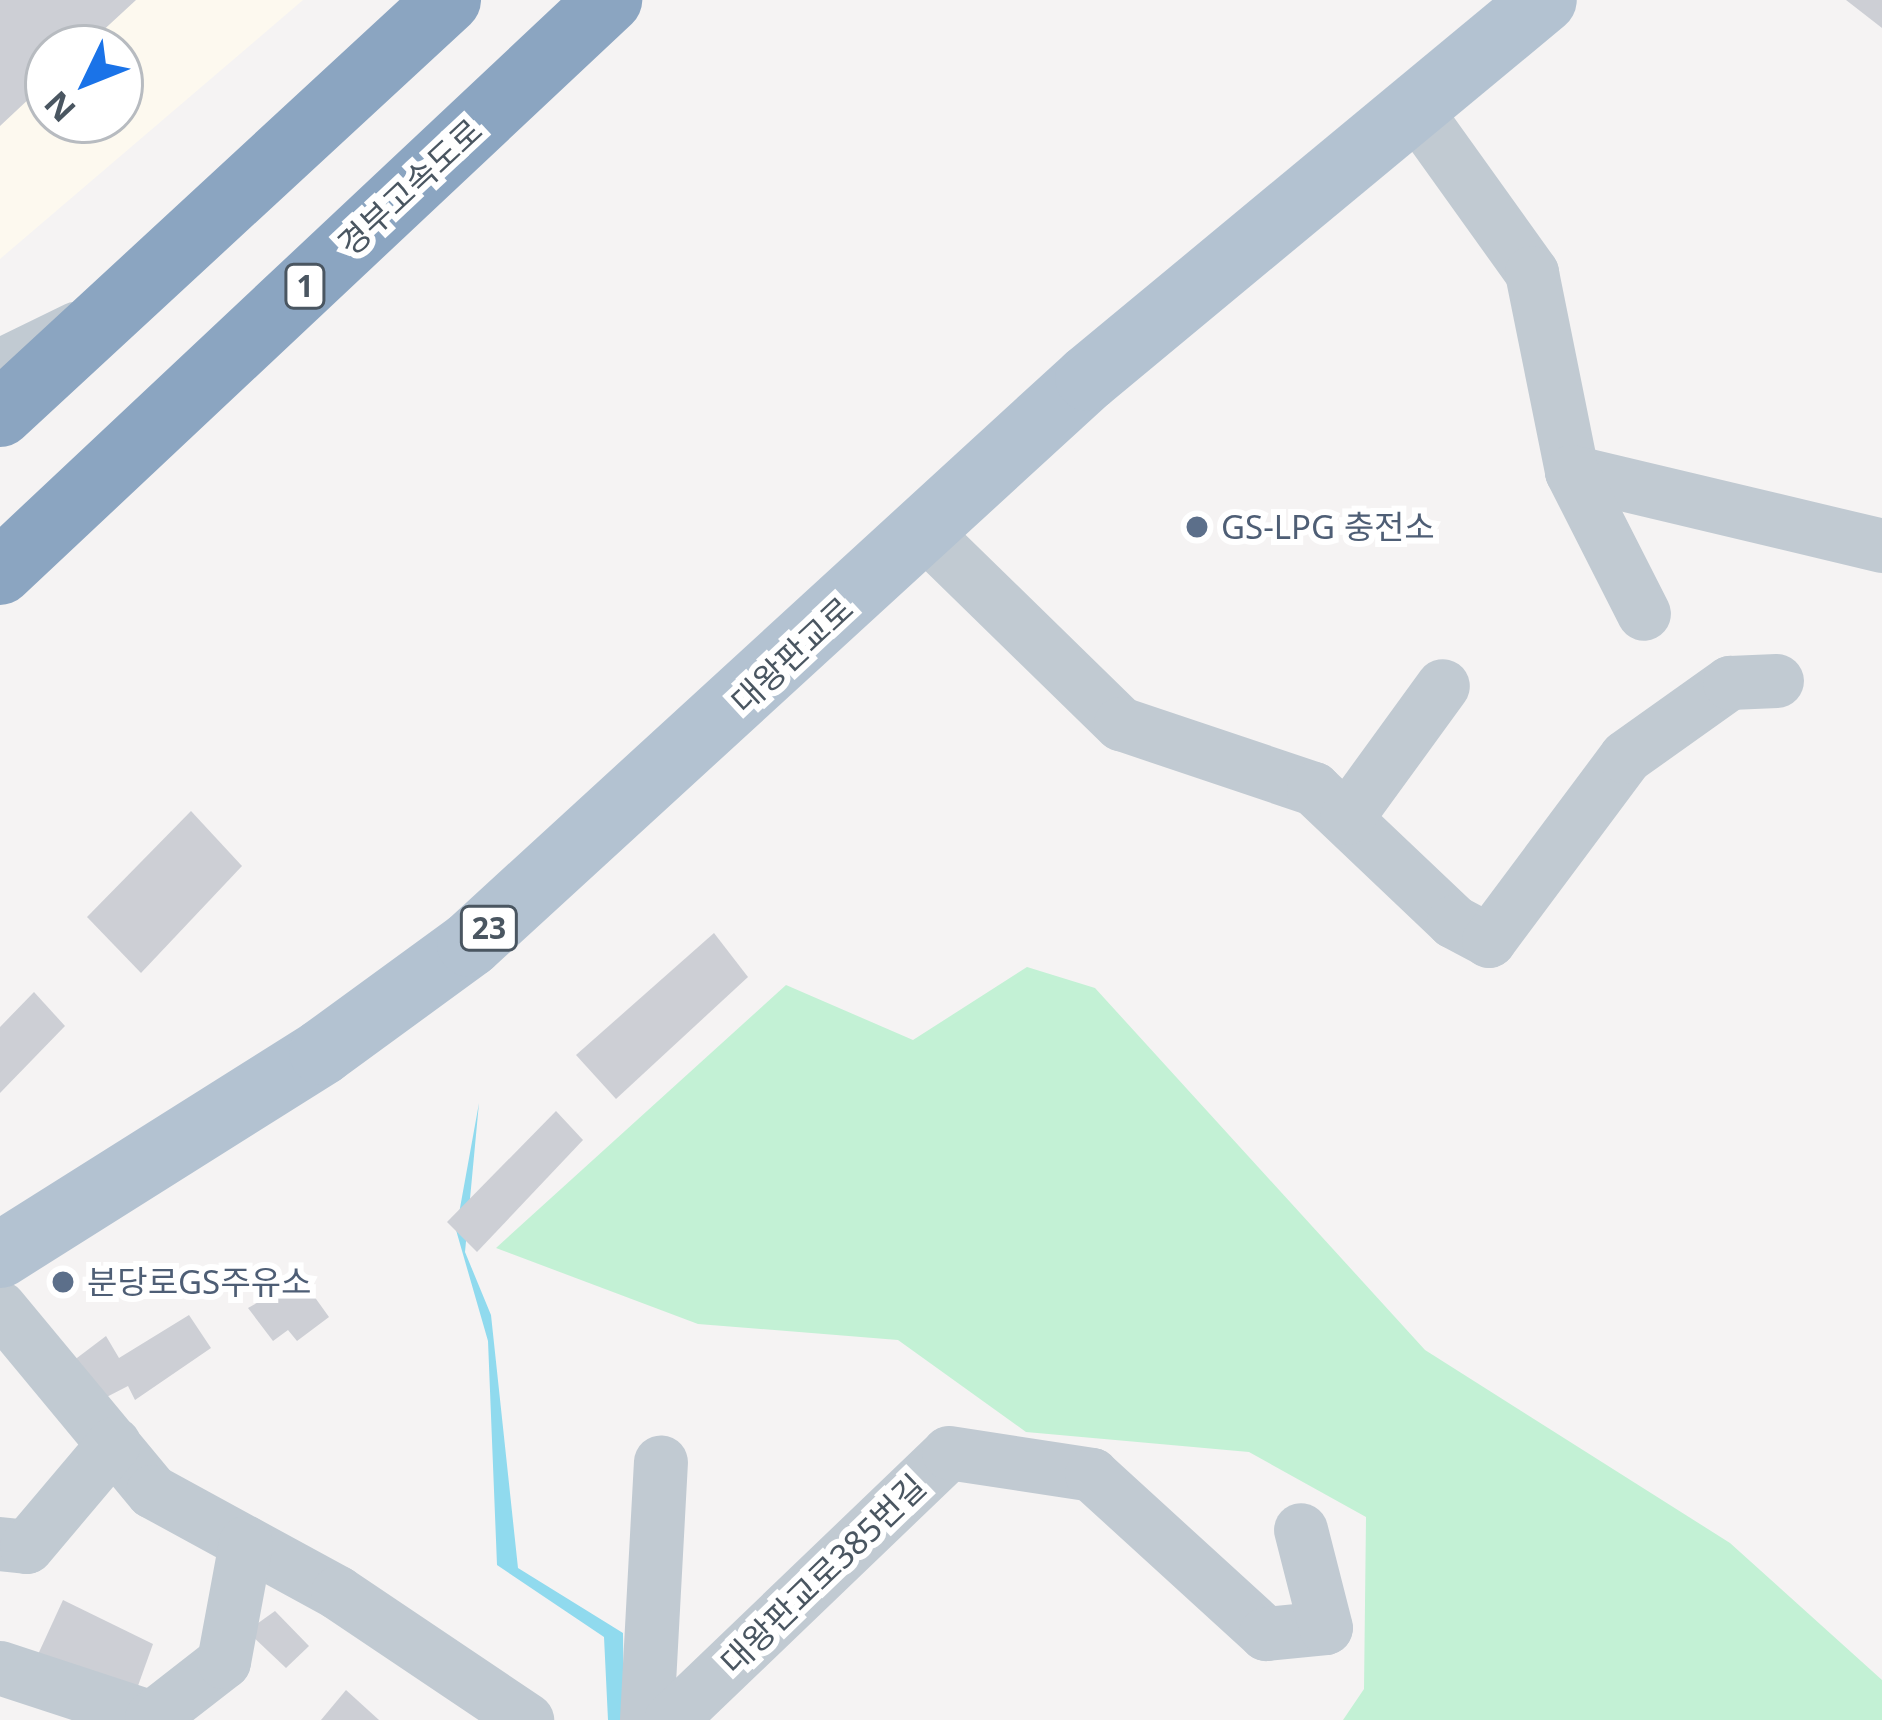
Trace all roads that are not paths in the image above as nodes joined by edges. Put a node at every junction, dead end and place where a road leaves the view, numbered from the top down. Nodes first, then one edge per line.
1 (448, 0) edge
2 (610, 0) edge
3 (1544, 0) edge
4 (1414, 108) junction
5 (110, 312) junction
6 (0, 365) edge
7 (0, 414) edge
8 (1572, 472) junction
9 (923, 531) junction
10 (1882, 546) edge
11 (0, 572) edge
12 (1644, 614) dead end
13 (1777, 680) dead end
14 (1443, 686) dead end
15 (1347, 818) junction
16 (0, 1255) edge
17 (0, 1308) edge
18 (114, 1444) junction
19 (661, 1462) dead end
20 (1301, 1530) dead end
21 (246, 1543) junction
22 (0, 1544) edge
23 (0, 1668) edge
24 (527, 1720) edge
25 (647, 1720) edge
26 (670, 1720) edge

1 - 5 highway
2 - 11 highway, 경부고속도로 / 1
3 - 4 main road, 대왕판교로 / 23
4 - 8 street
4 - 9 main road, 대왕판교로 / 23
5 - 6 street
5 - 7 highway
8 - 10 street
8 - 12 street
9 - 15 street
9 - 16 main road, 대왕판교로 / 23
13 - 15 street
14 - 15 street
17 - 18 street
18 - 21 street
18 - 22 street
19 - 25 street
20 - 26 street, 대왕판교로385번길
21 - 23 street
21 - 24 street

